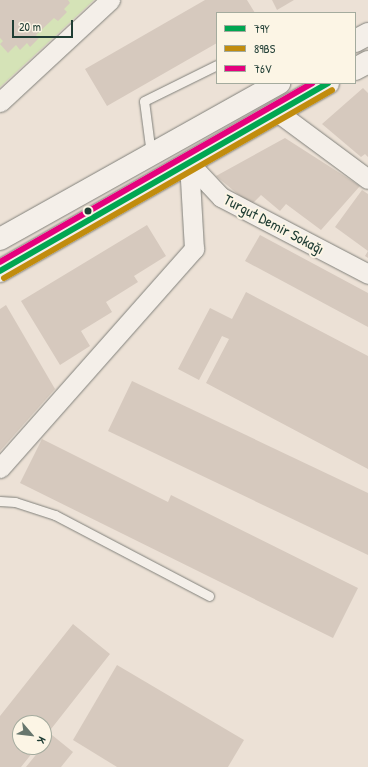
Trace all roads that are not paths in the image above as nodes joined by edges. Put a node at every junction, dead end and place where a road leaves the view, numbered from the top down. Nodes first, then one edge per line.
1 (106, 1) edge
2 (368, 34) edge
3 (356, 40) edge
4 (368, 62) edge
5 (216, 65) edge
6 (356, 68) edge
7 (278, 84) edge
8 (326, 84) edge
9 (0, 102) edge
10 (276, 110) junction
11 (151, 156) junction
12 (189, 163) junction
13 (368, 179) edge
14 (0, 239) edge
15 (0, 271) edge
16 (368, 274) edge
17 (0, 468) edge
18 (0, 501) edge
19 (209, 596) dead end

1 - 9 street
2 - 3 main road
4 - 6 main road
5 - 11 lane
7 - 11 main road
8 - 10 main road
10 - 12 main road
10 - 13 street
11 - 14 main road
12 - 15 main road
12 - 16 street, Turgut Demir Sokağı
12 - 17 street
18 - 19 lane

